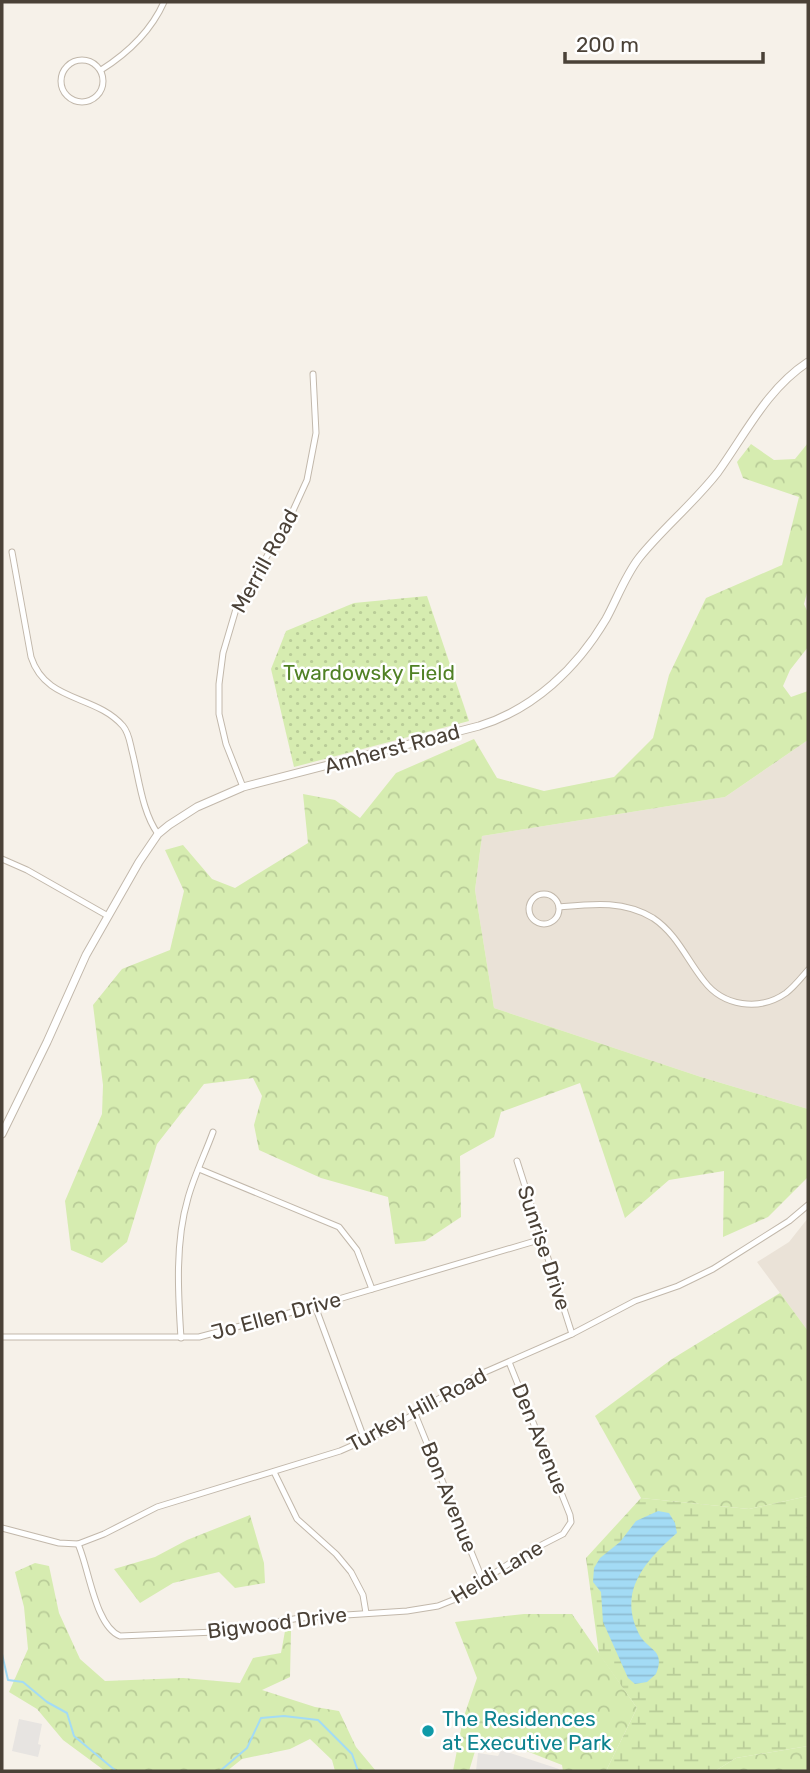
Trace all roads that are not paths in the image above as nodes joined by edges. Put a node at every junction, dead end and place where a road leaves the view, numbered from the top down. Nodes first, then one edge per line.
1 (164, 2) edge
2 (101, 70) junction
3 (808, 362) edge
4 (313, 374) dead end
5 (12, 552) dead end
6 (243, 787) junction
7 (158, 834) junction
8 (2, 859) edge
9 (559, 907) junction
10 (108, 916) junction
11 (808, 970) edge
12 (213, 1132) dead end
13 (2, 1133) edge
14 (517, 1161) dead end
15 (199, 1169) junction
16 (808, 1205) edge
17 (542, 1239) junction
18 (372, 1289) junction
19 (315, 1306) junction
20 (572, 1335) junction
21 (2, 1338) edge
22 (181, 1338) junction
23 (509, 1362) junction
24 (415, 1414) junction
25 (365, 1441) junction
26 (274, 1472) junction
27 (570, 1515) joint
28 (2, 1528) edge
29 (78, 1544) junction
30 (483, 1581) junction
31 (366, 1613) junction

1 - 2 street
2 - 2 street
3 - 6 street, Amherst Road
4 - 6 street, Merrill Road
5 - 7 street
6 - 7 street, Amherst Road
7 - 10 street, Amherst Road
8 - 10 street
9 - 9 street
9 - 11 street
10 - 13 street, Amherst Road
12 - 15 street
14 - 17 street, Sunrise Drive
15 - 18 street
15 - 22 street
16 - 20 street, Turkey Hill Road
17 - 18 street, Jo Ellen Drive
17 - 20 street, Sunrise Drive
18 - 19 street, Jo Ellen Drive
19 - 22 street, Jo Ellen Drive
19 - 25 street
20 - 23 street, Turkey Hill Road
21 - 22 street, Jo Ellen Drive
23 - 24 street, Turkey Hill Road
23 - 27 street, Den Avenue
24 - 25 street, Turkey Hill Road
24 - 30 street, Bon Avenue
25 - 26 street, Turkey Hill Road
26 - 29 street, Turkey Hill Road
26 - 31 street, Bigwood Drive
27 - 30 street, Heidi Lane
28 - 29 street
29 - 31 street, Bigwood Drive
30 - 31 street, Heidi Lane

